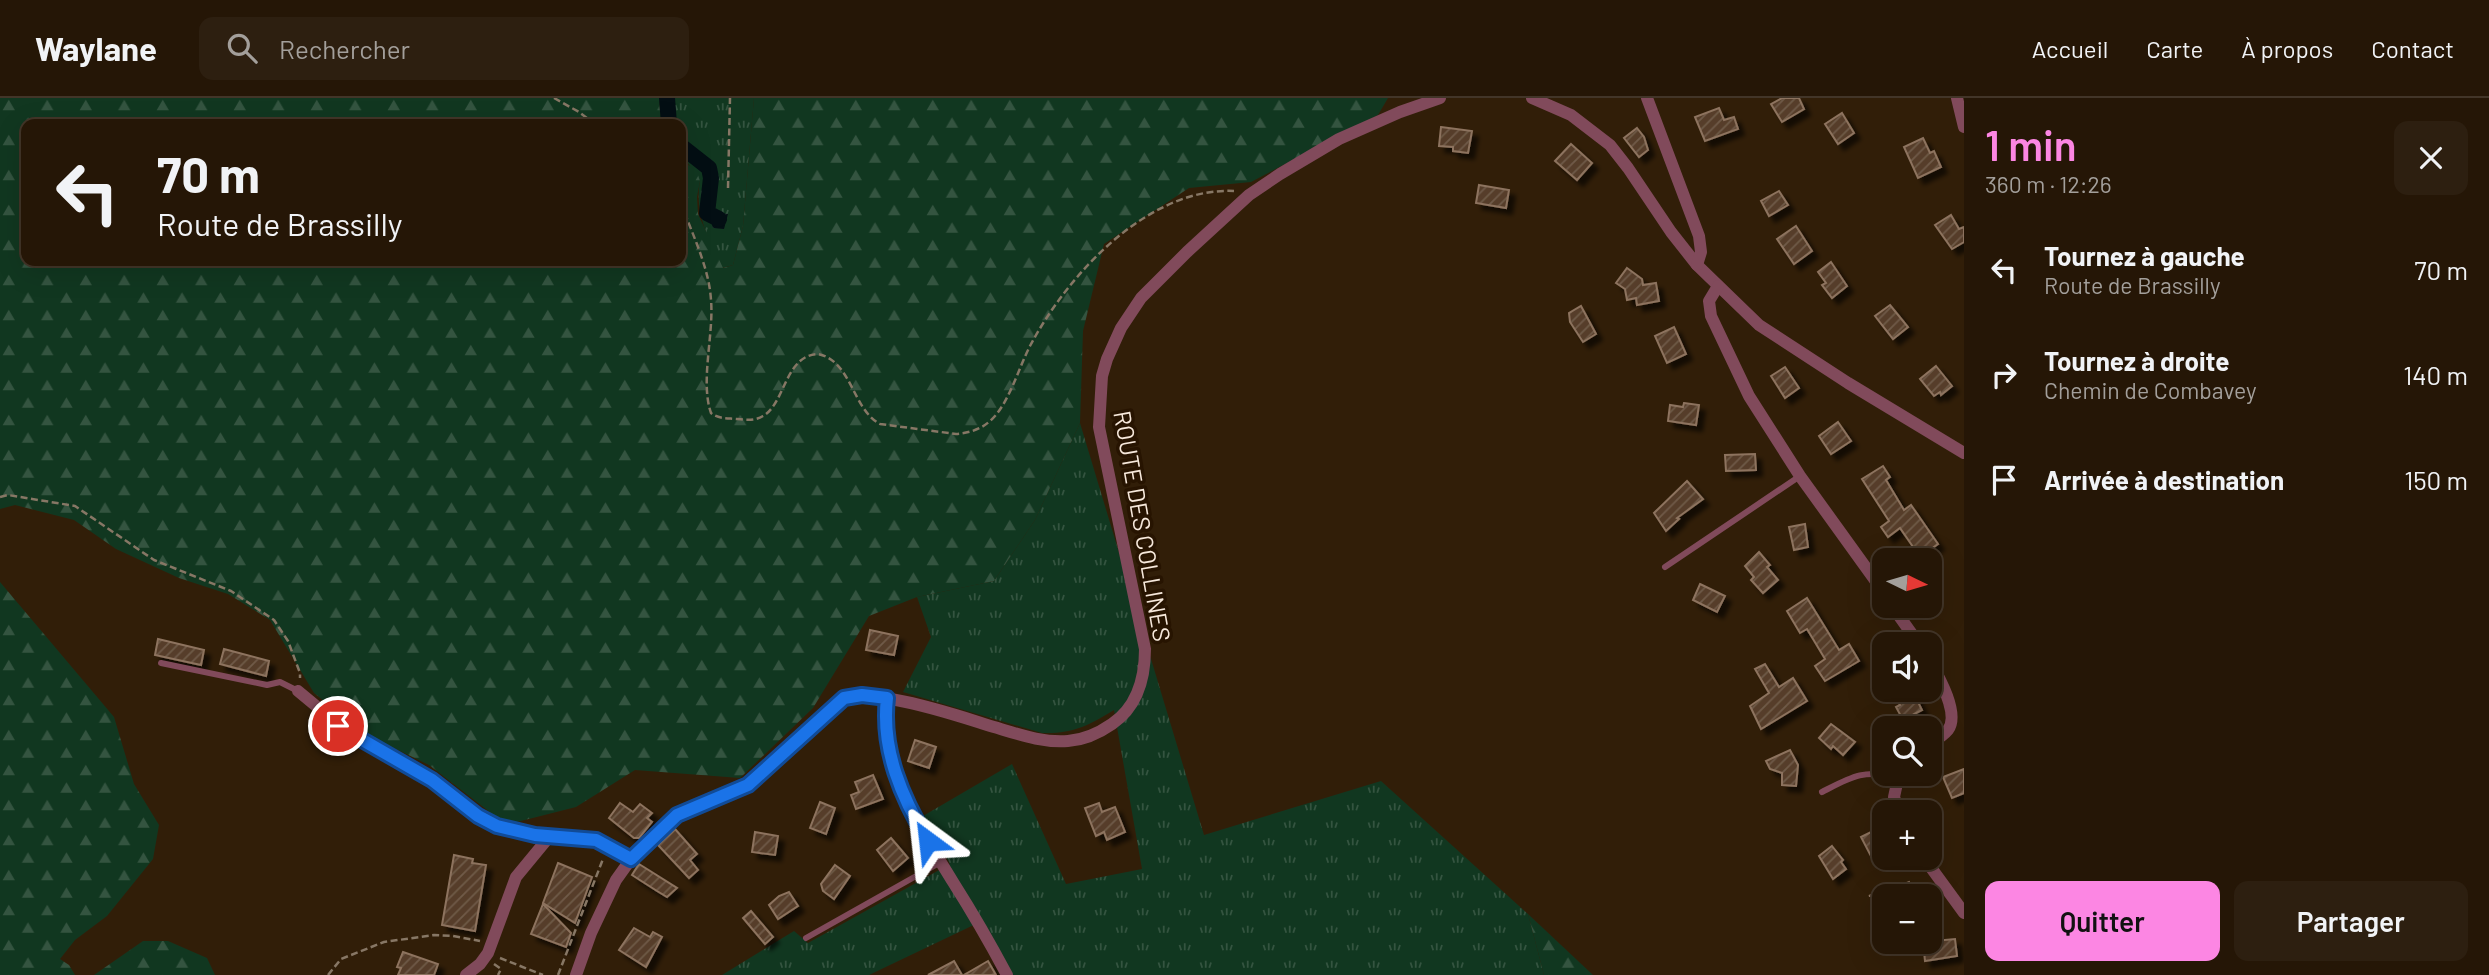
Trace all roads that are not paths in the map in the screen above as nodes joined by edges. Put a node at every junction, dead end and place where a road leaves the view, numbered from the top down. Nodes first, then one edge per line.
1 (1440, 98) edge
2 (1532, 98) edge
3 (1647, 98) edge
4 (1957, 98) edge
5 (1964, 127) edge
6 (1697, 265) junction
7 (1718, 286) junction
8 (1964, 453) edge
9 (1800, 475) junction
10 (1665, 567) dead end
11 (1872, 576) edge
12 (161, 663) dead end
13 (1942, 686) edge
14 (298, 691) joint
15 (887, 698) junction
16 (1942, 736) edge
17 (1872, 774) edge
18 (1822, 792) dead end
19 (549, 837) junction
20 (631, 859) junction
21 (941, 862) junction
22 (1933, 870) edge
23 (1964, 912) edge
24 (806, 937) dead end
25 (466, 975) edge
26 (576, 975) edge
27 (1007, 975) edge

1 - 15 street, ROUTE DES COLLINES
2 - 6 street
3 - 6 street
4 - 5 street
6 - 7 street
7 - 8 street
7 - 9 street
9 - 10 lane
9 - 11 street
12 - 14 lane
13 - 16 street
14 - 19 street
15 - 20 street, ROUTE DES COLLINES
15 - 21 street
17 - 18 lane
19 - 20 street
19 - 25 street
20 - 26 street, ROUTE DES COLLINES
21 - 24 lane
21 - 27 street
22 - 23 street

